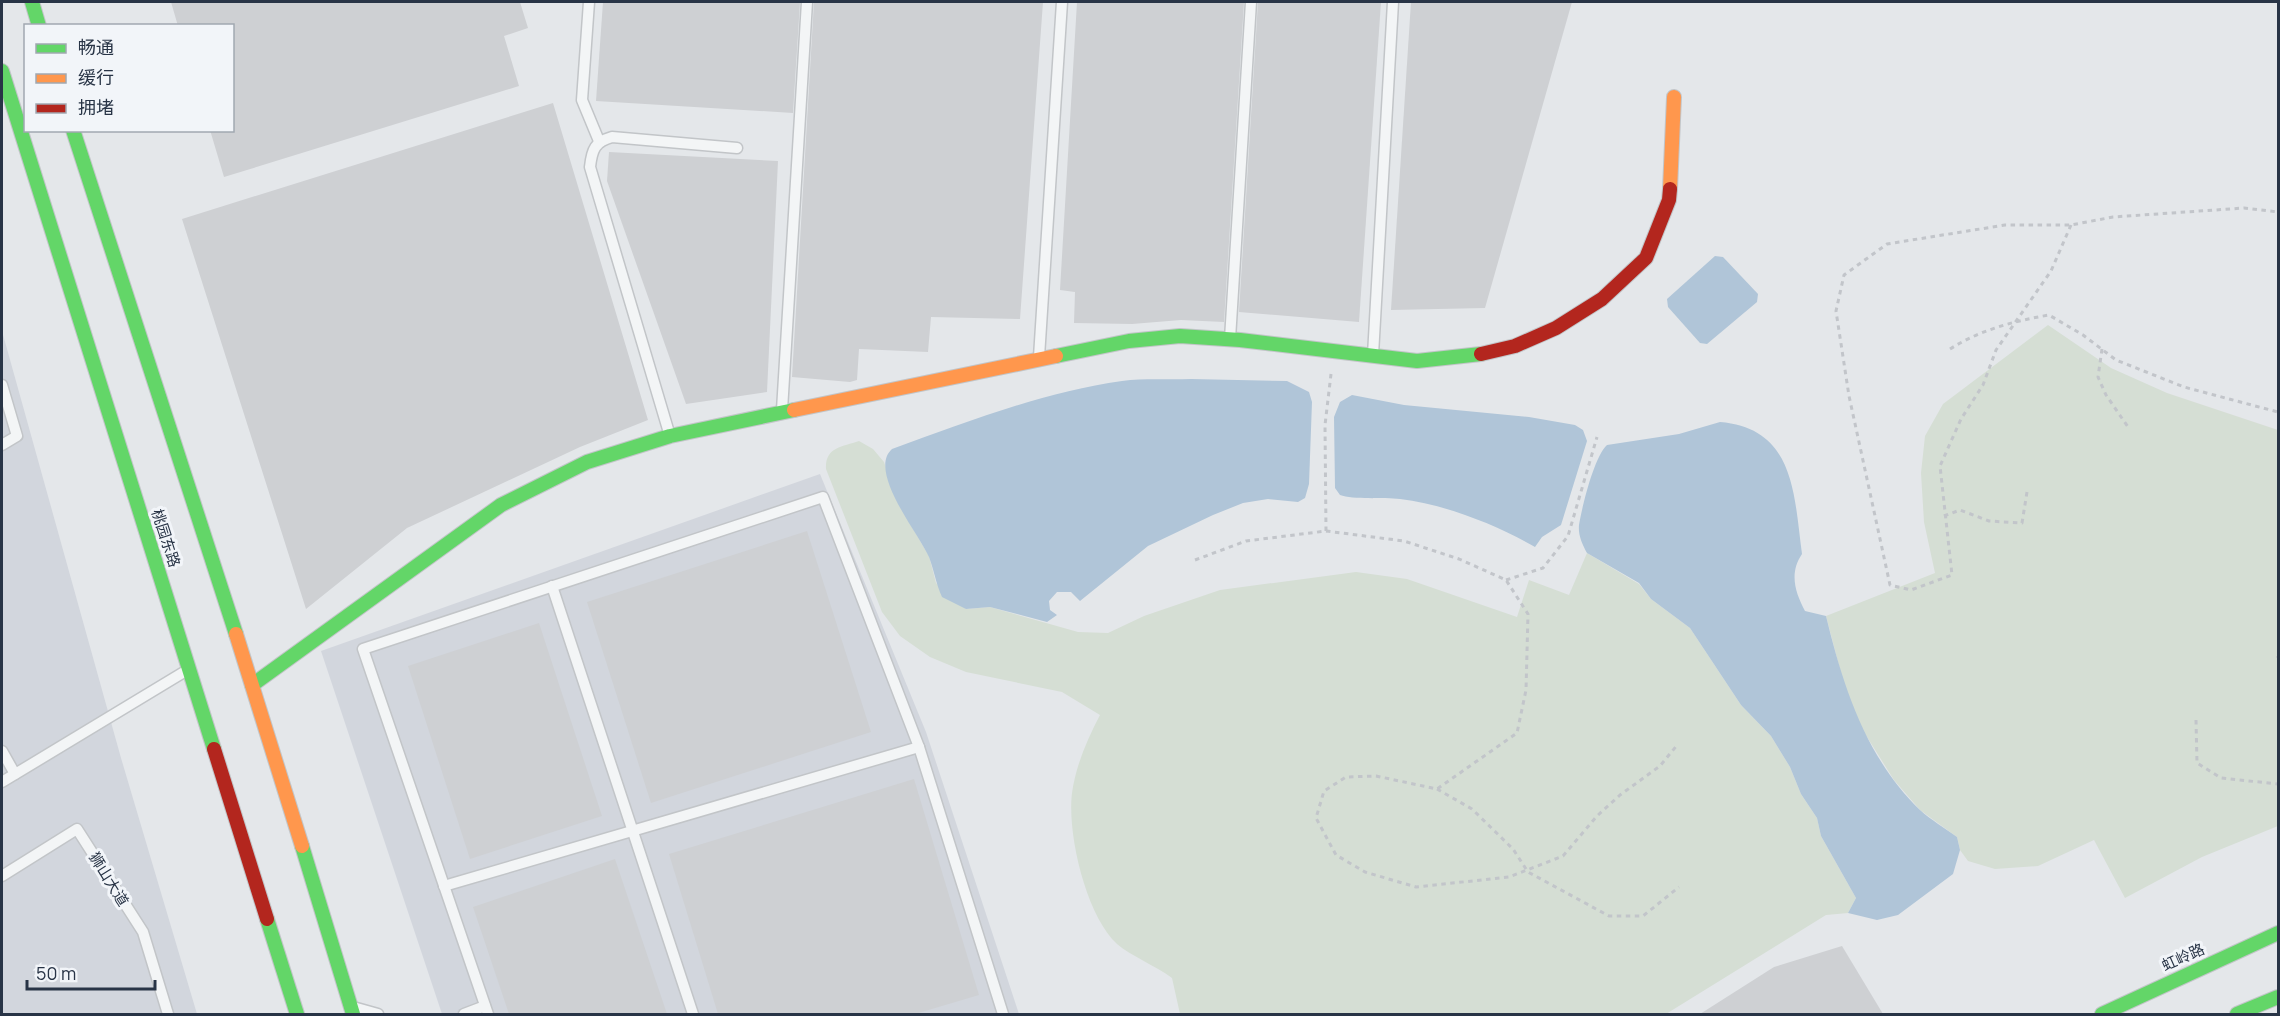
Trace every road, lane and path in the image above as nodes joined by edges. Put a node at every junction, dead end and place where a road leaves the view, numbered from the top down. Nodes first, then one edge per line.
1 (32, 2) edge
2 (589, 2) edge
3 (807, 2) edge
4 (1062, 2) edge
5 (1251, 2) edge
6 (1393, 2) edge
7 (38, 24) edge
8 (2, 71) edge
9 (1674, 97) dead end
10 (74, 132) edge
11 (599, 141) junction
12 (737, 148) dead end
13 (2278, 212) edge
14 (2071, 225) junction
15 (2018, 320) junction
16 (1230, 339) junction
17 (1950, 348) dead end
18 (2102, 349) junction
19 (1334, 351) junction
20 (1372, 355) junction
21 (1039, 361) junction
22 (2, 385) edge
23 (2278, 412) edge
24 (782, 413) junction
25 (2128, 427) dead end
26 (670, 436) junction
27 (1597, 437) dead end
28 (2, 445) edge
29 (2027, 492) dead end
30 (1944, 516) junction
31 (1326, 531) junction
32 (1195, 560) dead end
33 (1506, 580) junction
34 (552, 586) junction
35 (190, 669) junction
36 (252, 685) junction
37 (2196, 720) dead end
38 (1678, 744) dead end
39 (919, 747) junction
40 (2, 751) edge
41 (15, 774) junction
42 (2, 782) edge
43 (2278, 784) edge
44 (1437, 789) junction
45 (633, 831) junction
46 (1528, 872) junction
47 (2, 876) edge
48 (444, 886) junction
49 (1679, 887) dead end
50 (2278, 933) edge
51 (2278, 997) edge
52 (352, 1010) edge
53 (486, 1010) edge
54 (168, 1014) edge
55 (297, 1014) edge
56 (378, 1014) edge
57 (464, 1014) edge
58 (693, 1014) edge
59 (1004, 1014) edge
60 (2102, 1014) edge
61 (2237, 1014) edge

1 - 7 main road
2 - 11 lane
3 - 24 lane
4 - 21 lane
5 - 16 lane
6 - 20 lane
8 - 35 main road, 桃园东路
9 - 20 main road
10 - 36 main road
11 - 12 lane
11 - 26 lane
13 - 14 path
14 - 15 path
14 - 30 path
15 - 17 path
15 - 18 path
15 - 30 path
16 - 19 main road
16 - 21 main road
18 - 23 path
18 - 25 path
19 - 20 main road
19 - 31 path
21 - 24 main road
22 - 28 lane
24 - 26 main road
26 - 36 main road
27 - 33 path
29 - 30 path
31 - 32 path
31 - 33 path
33 - 44 path
34 - 39 lane
34 - 45 lane
34 - 48 lane
35 - 41 lane
35 - 55 main road, 桃园东路
36 - 52 main road
37 - 43 path
38 - 46 path
39 - 45 lane
39 - 59 lane
40 - 41 lane
41 - 42 lane
44 - 46 path
44 - 46 path
45 - 48 lane
45 - 58 lane
46 - 49 path
47 - 54 lane, 狮山大道
48 - 53 lane
50 - 60 main road, 虹岭路
51 - 61 main road
52 - 56 lane
53 - 57 lane

